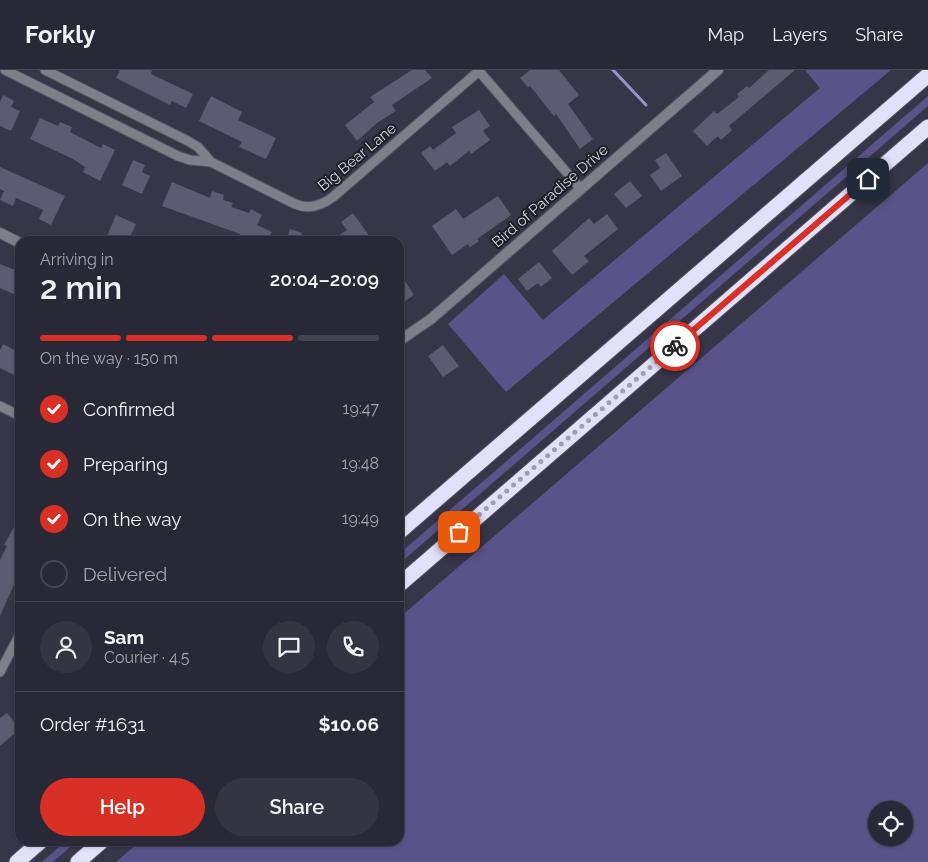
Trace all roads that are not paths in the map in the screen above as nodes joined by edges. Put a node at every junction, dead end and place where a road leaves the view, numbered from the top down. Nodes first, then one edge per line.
1 (6, 70) edge
2 (45, 70) edge
3 (718, 70) edge
4 (479, 71) edge
5 (928, 75) edge
6 (928, 127) edge
7 (211, 162) junction
8 (581, 188) junction
9 (0, 233) edge
10 (15, 240) edge
11 (404, 338) edge
12 (0, 406) edge
13 (15, 414) edge
14 (404, 528) edge
15 (404, 580) edge
16 (15, 644) edge
17 (0, 672) edge
18 (35, 846) edge
19 (96, 846) edge
20 (17, 862) edge
21 (78, 862) edge

1 - 7 street, Big Bear Lane
2 - 7 street, Big Bear Lane
3 - 8 street, Bird of Paradise Drive
4 - 7 street, Big Bear Lane
4 - 8 street
5 - 14 highway
6 - 15 highway
8 - 11 street, Bird of Paradise Drive
9 - 10 street
12 - 13 street
16 - 17 street
18 - 20 highway
19 - 21 highway

